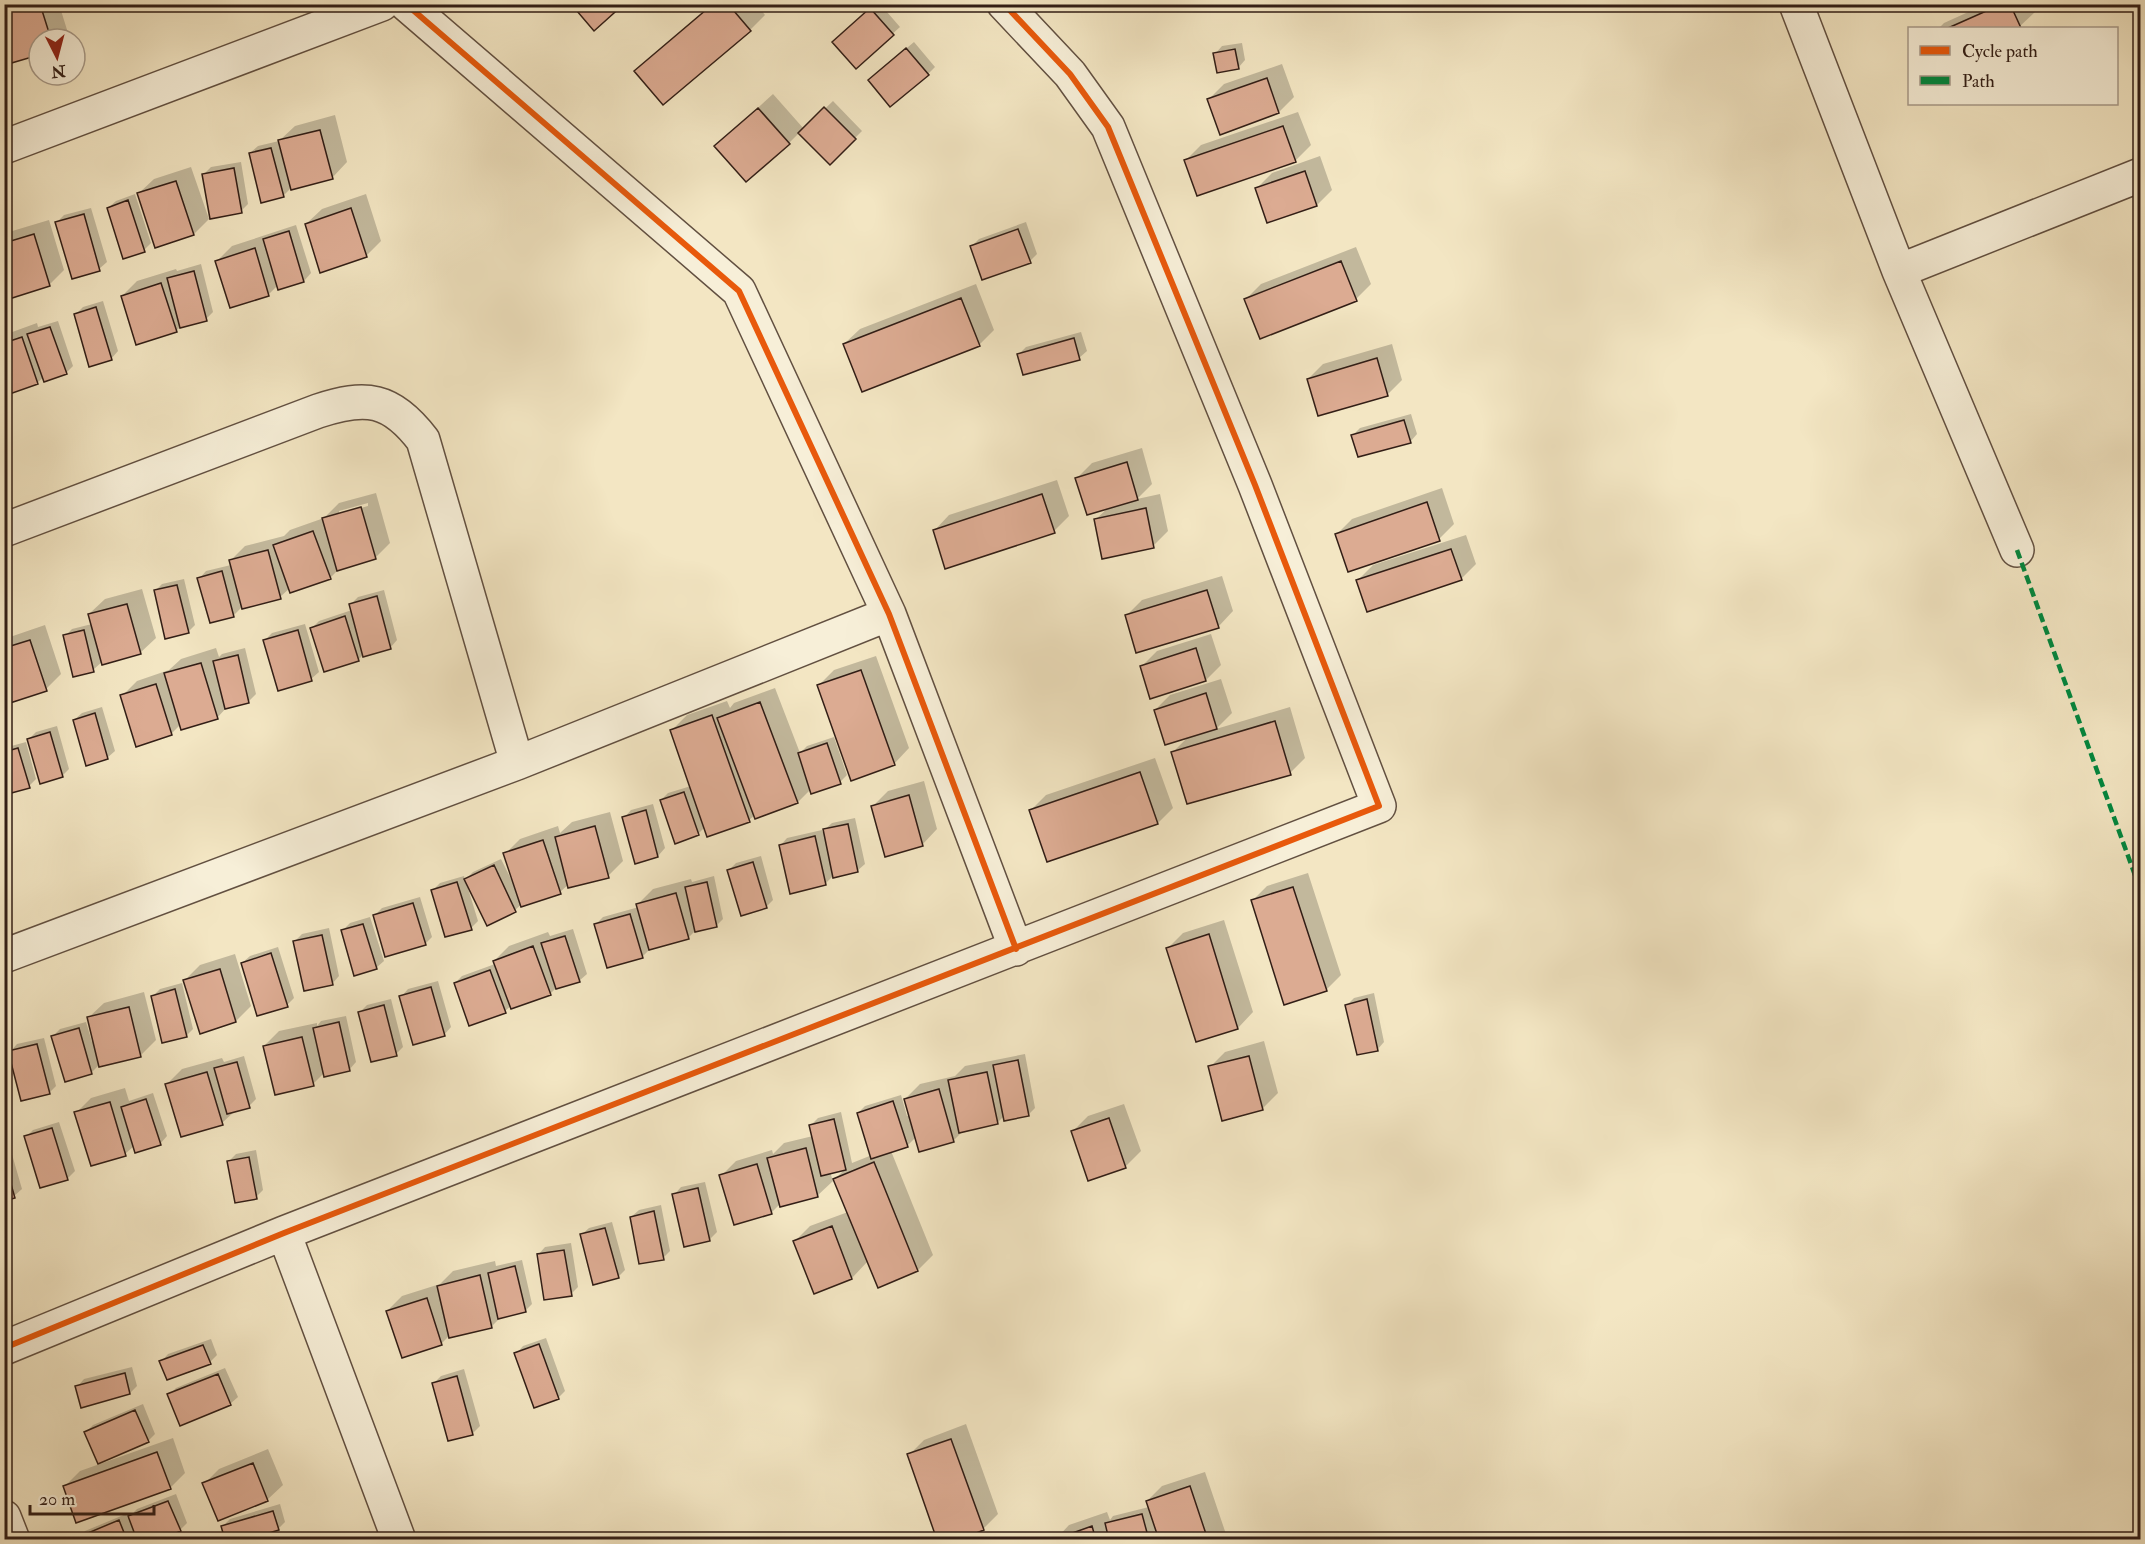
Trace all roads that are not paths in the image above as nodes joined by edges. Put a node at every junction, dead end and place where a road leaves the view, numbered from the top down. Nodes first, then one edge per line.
1 (382, 4) edge
2 (406, 4) edge
3 (1004, 4) edge
4 (1796, 4) edge
5 (4, 147) edge
6 (2140, 175) edge
7 (1899, 271) junction
8 (4, 530) edge
9 (2017, 549) dead end
10 (890, 614) junction
11 (517, 763) junction
12 (1016, 949) junction
13 (4, 956) edge
14 (284, 1233) junction
15 (4, 1348) edge
16 (4, 1517) edge
17 (14, 1539) edge
18 (399, 1539) edge

1 - 5 street
2 - 10 street
3 - 12 street
4 - 7 street
6 - 7 street
7 - 9 street
8 - 11 street
10 - 11 street
10 - 12 street
11 - 13 street
12 - 14 street
14 - 15 street
14 - 18 street
16 - 17 street

